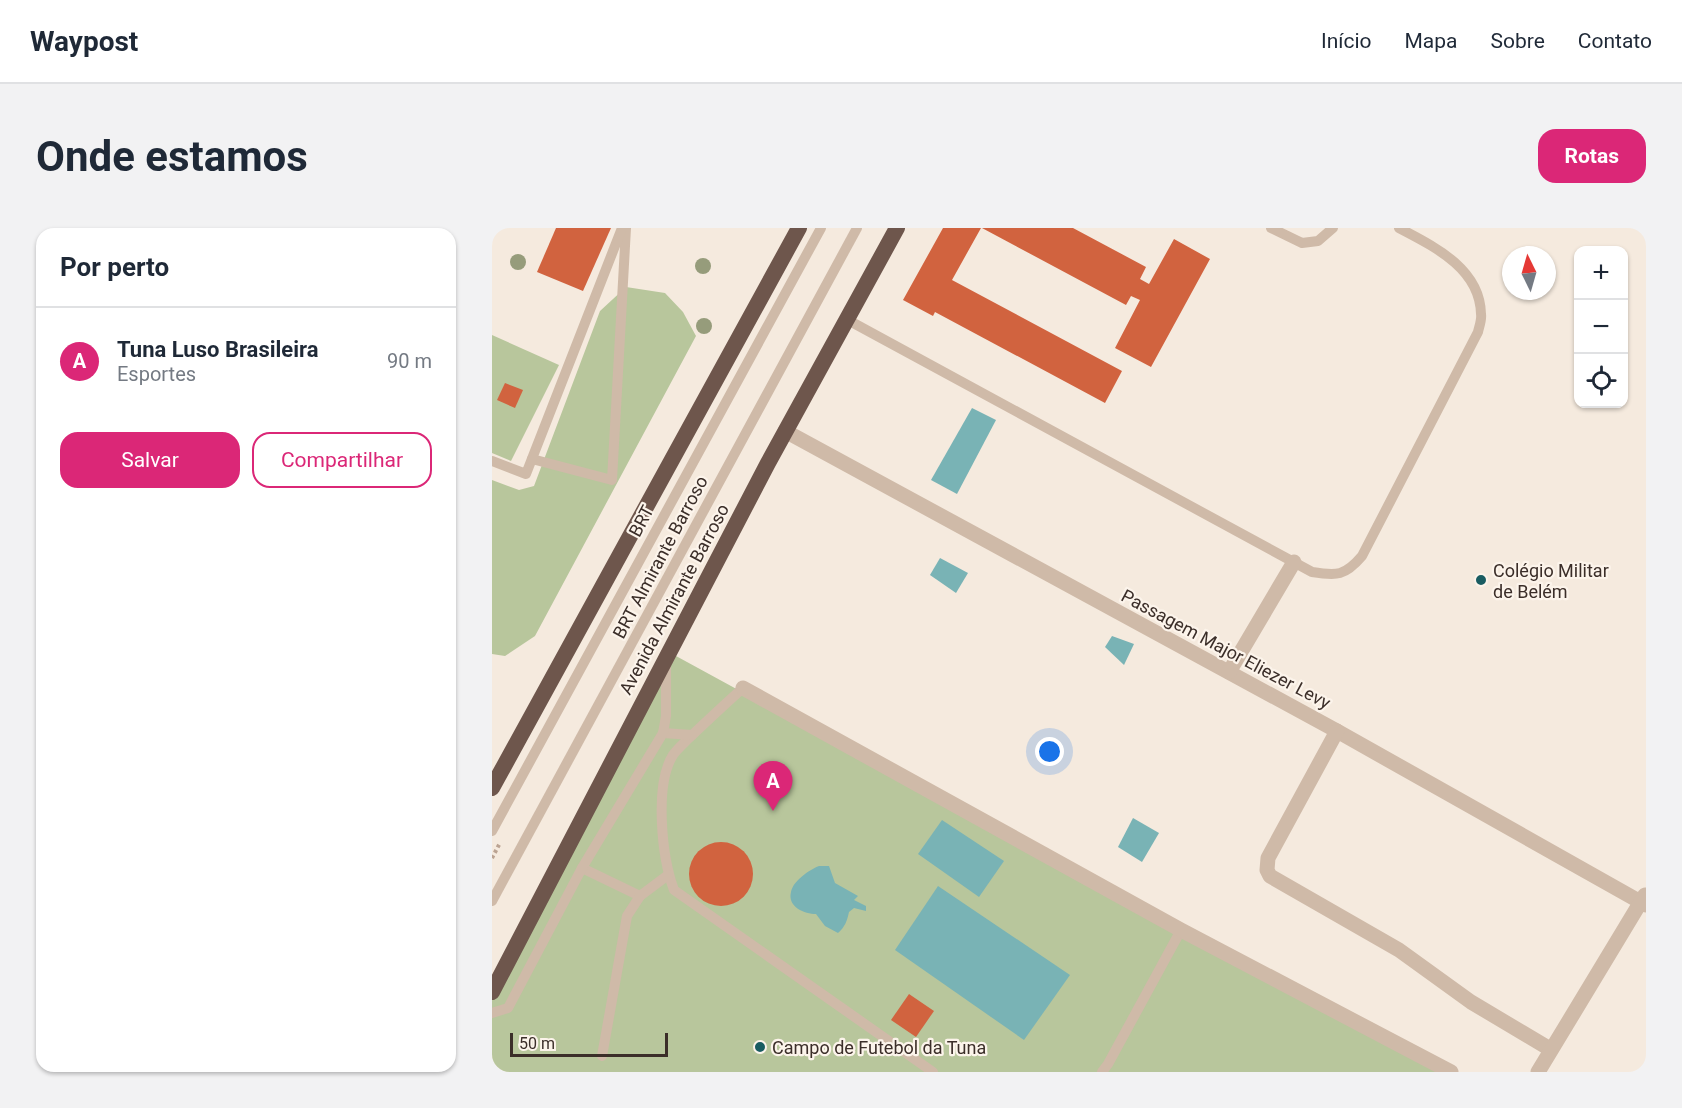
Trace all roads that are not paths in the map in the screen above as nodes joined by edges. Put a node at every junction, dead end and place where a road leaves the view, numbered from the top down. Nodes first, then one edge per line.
1 (624, 228) edge
2 (799, 228) edge
3 (821, 228) edge
4 (857, 228) edge
5 (897, 228) edge
6 (1271, 228) edge
7 (1333, 228) edge
8 (1399, 228) edge
9 (846, 319) junction
10 (785, 431) junction
11 (532, 459) junction
12 (492, 461) edge
13 (1294, 562) junction
14 (667, 654) junction
15 (1229, 672) junction
16 (743, 688) joint
17 (1337, 731) junction
18 (663, 733) junction
19 (692, 735) junction
20 (492, 788) edge
21 (492, 831) edge
22 (582, 868) junction
23 (668, 874) junction
24 (640, 896) junction
25 (1644, 900) edge
26 (492, 901) edge
27 (1181, 930) junction
28 (492, 992) edge
29 (492, 1013) edge
30 (1550, 1049) junction
31 (602, 1056) dead end
32 (933, 1072) edge
33 (1102, 1072) edge
34 (1451, 1072) edge
35 (1538, 1072) edge

1 - 11 lane
1 - 11 lane
2 - 20 highway
3 - 21 lane, BRT
4 - 26 lane, BRT Almirante Barroso
5 - 9 highway, Avenida Almirante Barroso
6 - 7 lane
8 - 13 lane
9 - 10 highway, Avenida Almirante Barroso
9 - 13 lane
10 - 14 highway, Avenida Almirante Barroso
10 - 15 street, Passagem Major Eliezer Levy
11 - 12 lane
13 - 15 street
14 - 18 lane
14 - 28 highway, Avenida Almirante Barroso
15 - 17 street, Passagem Major Eliezer Levy
16 - 19 lane
16 - 27 street
17 - 25 street, Passagem Major Eliezer Levy
17 - 30 street
18 - 19 lane
18 - 22 lane
19 - 23 lane
22 - 24 lane
22 - 29 lane
23 - 24 lane
23 - 32 lane
24 - 31 lane
25 - 30 street
27 - 33 lane
27 - 34 street
30 - 35 street

